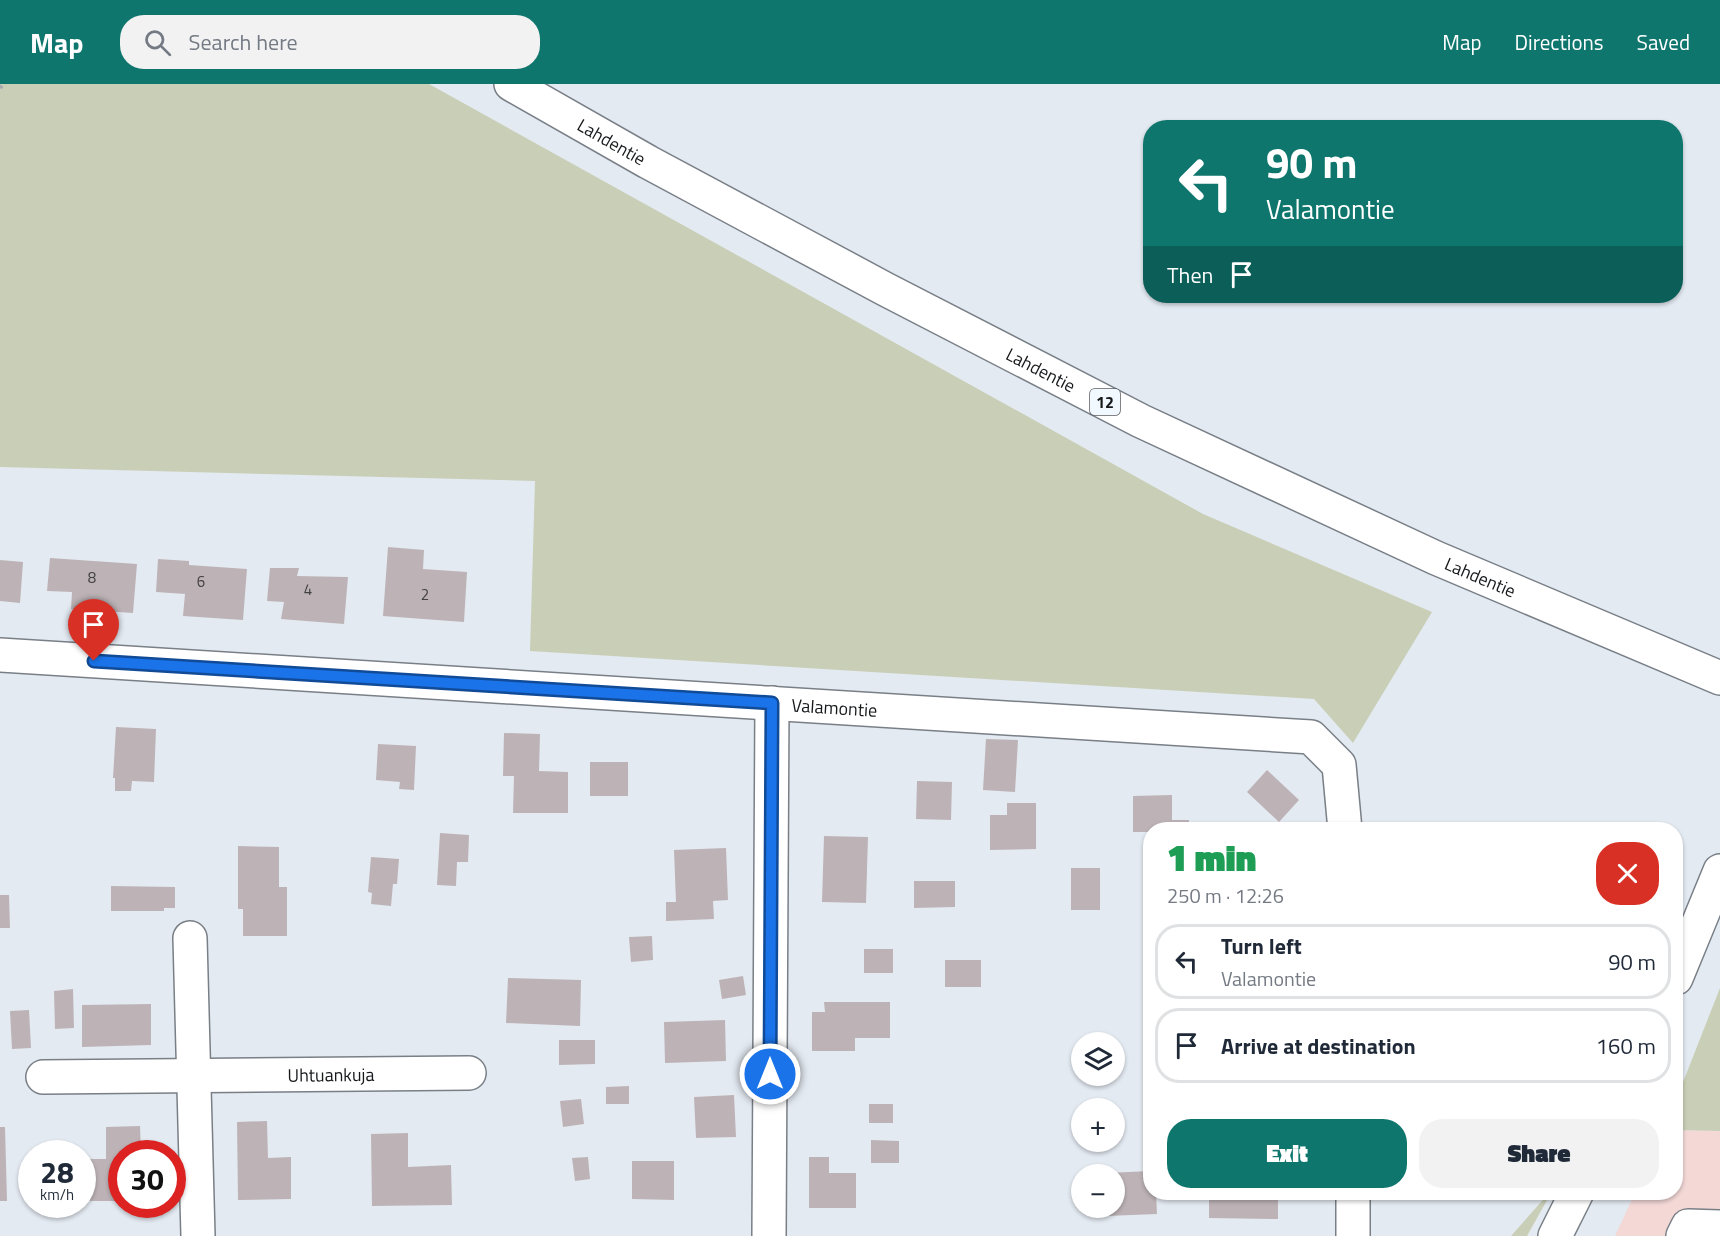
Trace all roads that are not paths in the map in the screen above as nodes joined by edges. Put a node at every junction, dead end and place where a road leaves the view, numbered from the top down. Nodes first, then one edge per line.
1 (511, 84) edge
2 (0, 655) edge
3 (1720, 678) edge
4 (772, 703) junction
5 (1344, 822) edge
6 (1720, 871) edge
7 (190, 938) dead end
8 (1683, 961) edge
9 (469, 1073) dead end
10 (194, 1075) junction
11 (43, 1077) dead end
12 (1353, 1200) edge
13 (1573, 1200) edge
14 (1720, 1227) edge
15 (198, 1236) edge
16 (768, 1236) edge
17 (1353, 1236) edge
18 (1555, 1236) edge
19 (1683, 1236) edge

1 - 3 main road, Lahdentie / 12
2 - 4 main road, Valamontie
4 - 5 main road, Valamontie
4 - 16 main road
6 - 8 main road
7 - 10 main road
9 - 10 main road, Uhtuankuja
10 - 11 main road, Uhtuankuja
10 - 15 main road
12 - 17 main road
13 - 18 main road
14 - 19 main road

